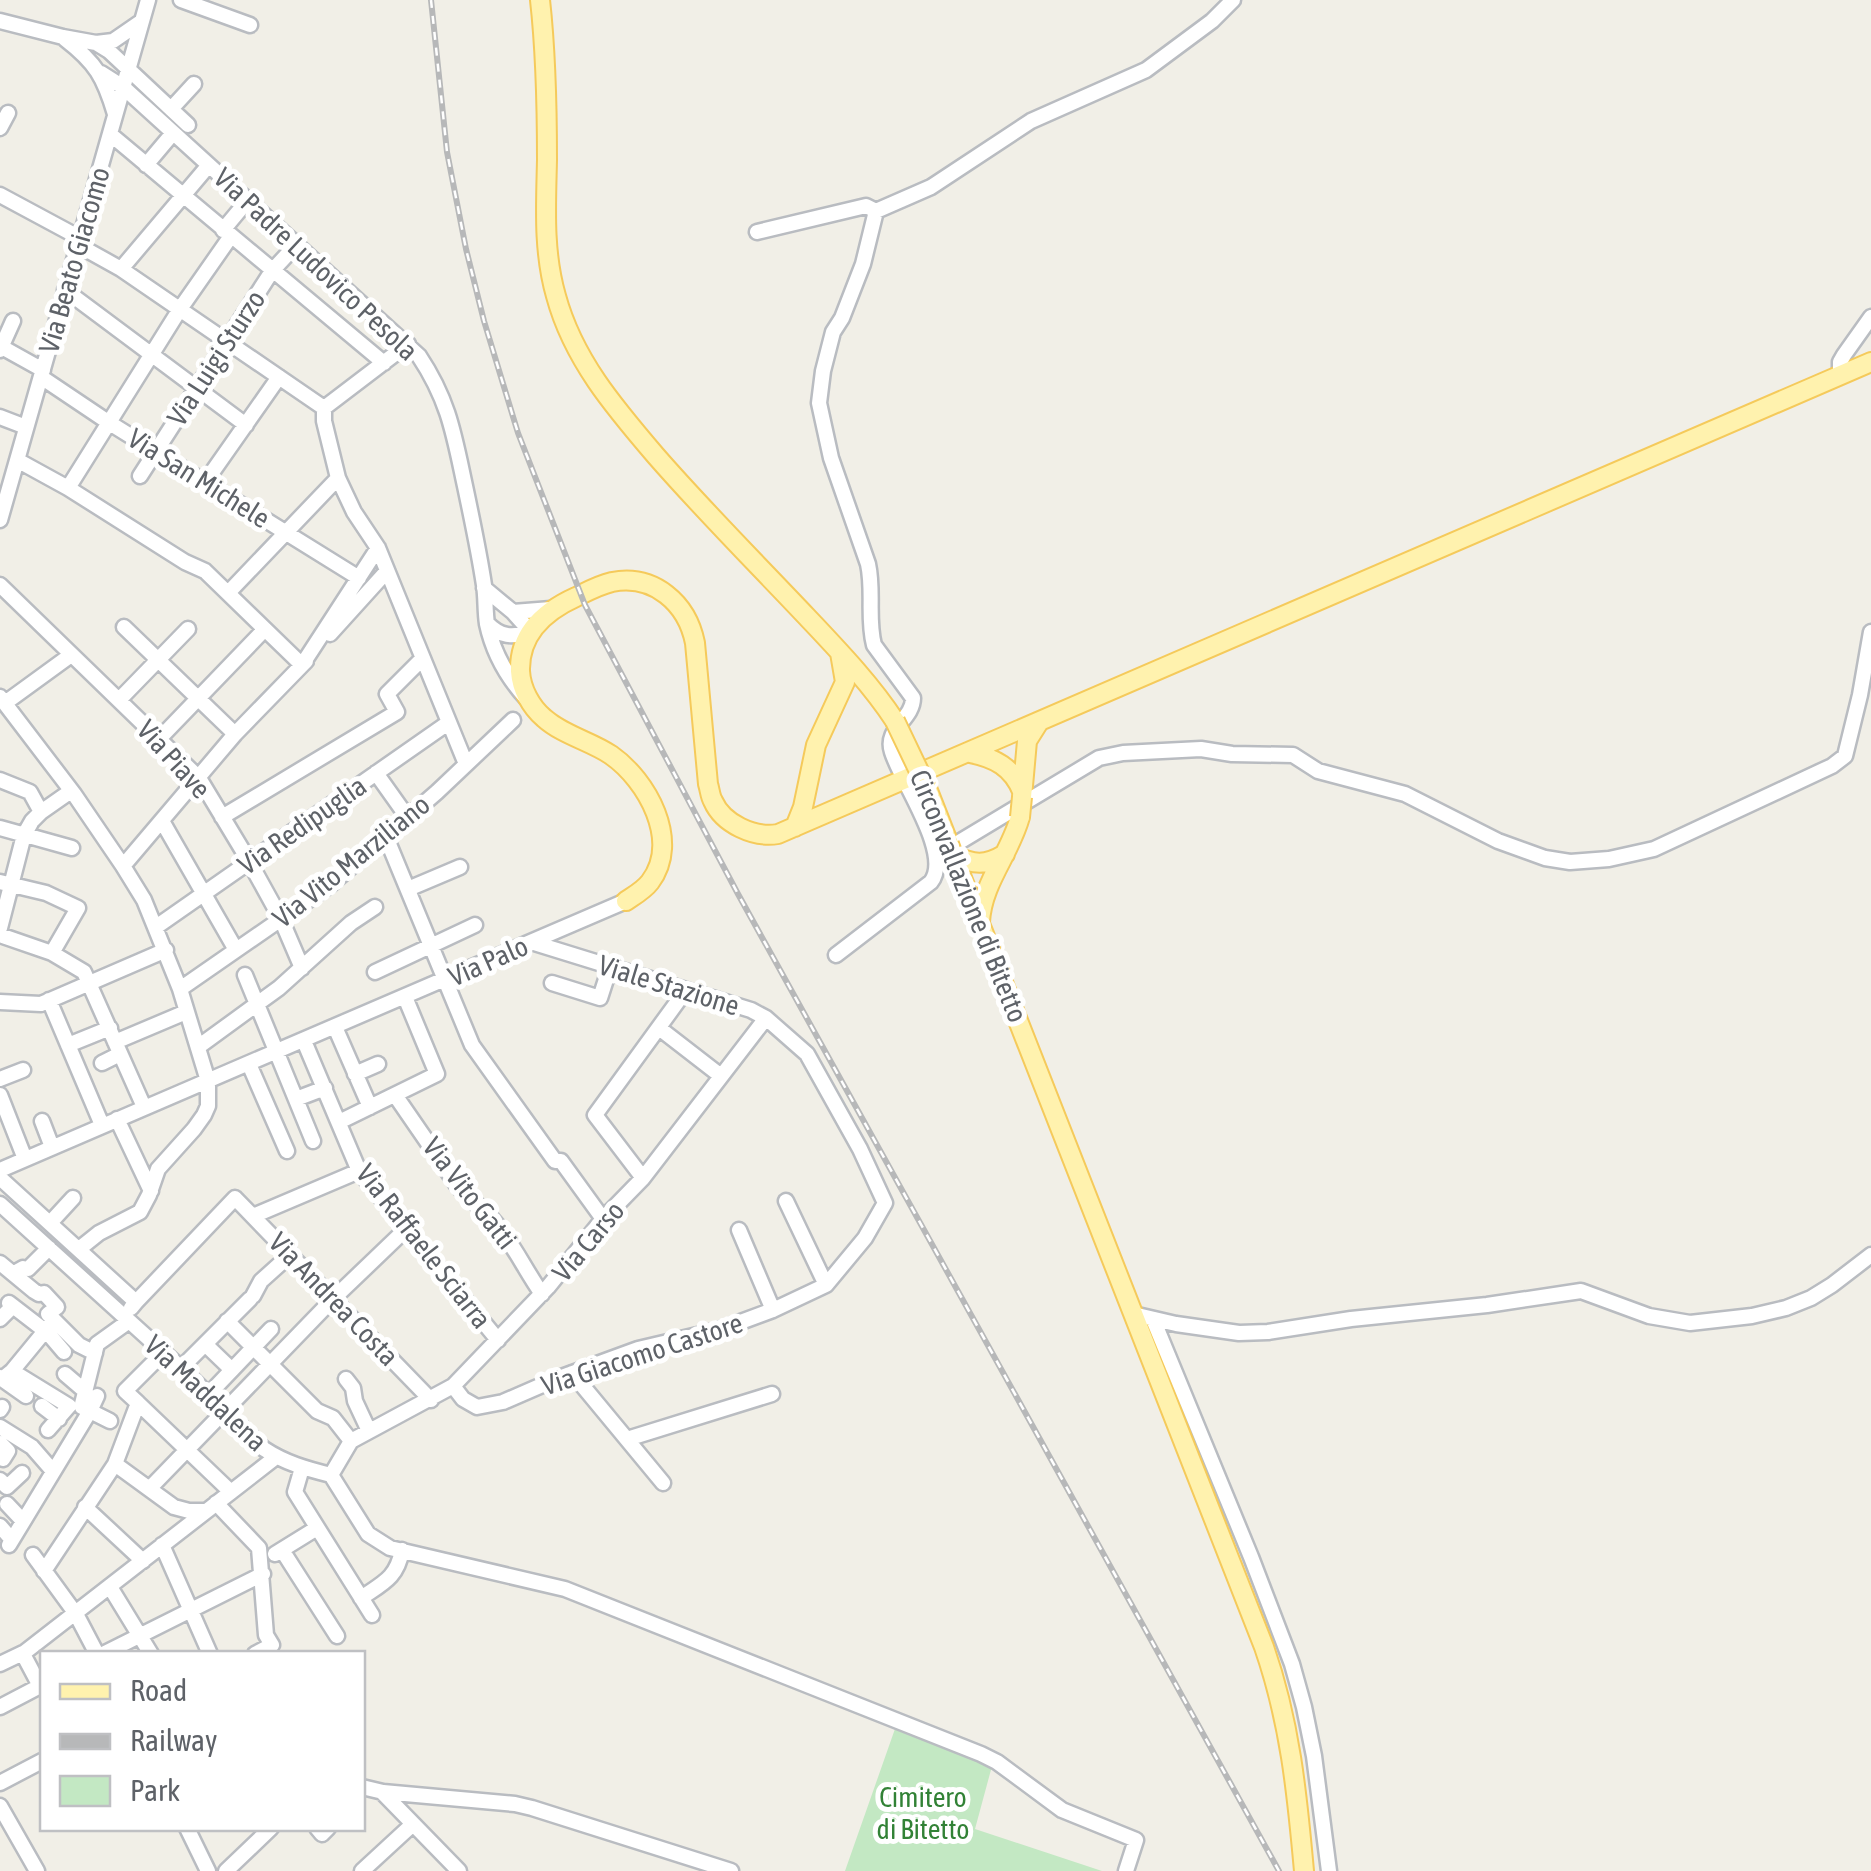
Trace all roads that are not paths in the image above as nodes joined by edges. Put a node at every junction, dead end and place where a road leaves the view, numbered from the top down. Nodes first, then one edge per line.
1 (148, 0) edge
2 (181, 0) edge
3 (540, 0) edge
4 (1233, 0) edge
5 (0, 20) edge
6 (142, 20) junction
7 (250, 25) dead end
8 (63, 37) junction
9 (96, 43) junction
10 (128, 69) junction
11 (100, 73) junction
12 (194, 84) dead end
13 (123, 88) junction
14 (171, 109) junction
15 (8, 113) dead end
16 (116, 115) junction
17 (188, 125) dead end
18 (0, 128) edge
19 (173, 133) junction
20 (110, 134) junction
21 (146, 165) junction
22 (209, 165) junction
23 (0, 194) edge
24 (183, 196) junction
25 (248, 200) junction
26 (876, 211) junction
27 (757, 232) dead end
28 (227, 233) junction
29 (79, 242) junction
30 (297, 244) junction
31 (122, 269) junction
32 (272, 272) junction
33 (66, 290) junction
34 (180, 309) junction
35 (1871, 317) edge
36 (13, 321) dead end
37 (226, 341) junction
38 (408, 344) junction
39 (1, 348) edge
40 (151, 355) junction
41 (384, 363) junction
42 (1870, 365) edge
43 (42, 373) junction
44 (1840, 375) junction
45 (279, 377) junction
46 (196, 388) junction
47 (324, 408) junction
48 (0, 416) edge
49 (108, 422) junction
50 (246, 425) junction
51 (26, 427) junction
52 (156, 451) junction
53 (17, 460) junction
54 (140, 476) dead end
55 (338, 478) junction
56 (206, 482) junction
57 (68, 488) junction
58 (0, 520) edge
59 (285, 532) junction
60 (378, 548) junction
61 (387, 571) junction
62 (359, 578) junction
63 (0, 585) edge
64 (484, 588) junction
65 (228, 593) junction
66 (551, 610) junction
67 (514, 612) junction
68 (487, 622) junction
69 (124, 627) dead end
70 (188, 629) dead end
71 (265, 629) junction
72 (530, 631) junction
73 (1871, 632) edge
74 (840, 652) junction
75 (71, 656) junction
76 (422, 659) junction
77 (158, 660) junction
78 (302, 665) junction
79 (198, 698) junction
80 (2, 700) edge
81 (120, 700) junction
82 (881, 700) junction
83 (530, 702) junction
84 (834, 708) junction
85 (513, 720) dead end
86 (448, 723) junction
87 (236, 734) junction
88 (1022, 736) junction
89 (159, 739) junction
90 (970, 753) junction
91 (812, 763) junction
92 (466, 764) junction
93 (376, 773) junction
94 (199, 778) junction
95 (0, 780) edge
96 (905, 780) junction
97 (1020, 789) junction
98 (71, 791) junction
99 (816, 792) junction
100 (841, 808) junction
101 (42, 812) junction
102 (808, 813) junction
103 (222, 817) junction
104 (408, 818) junction
105 (162, 822) junction
106 (0, 828) edge
107 (24, 835) junction
108 (386, 837) junction
109 (72, 848) dead end
110 (946, 851) junction
111 (1005, 854) junction
112 (250, 861) junction
113 (124, 866) junction
114 (460, 867) dead end
115 (6, 883) edge
116 (408, 889) junction
117 (202, 894) junction
118 (626, 901) joint
119 (374, 907) dead end
120 (281, 920) junction
121 (980, 922) junction
122 (475, 926) dead end
123 (156, 927) junction
124 (0, 932) edge
125 (531, 942) junction
126 (430, 947) junction
127 (166, 950) junction
128 (236, 950) junction
129 (52, 953) junction
130 (836, 955) dead end
131 (610, 967) junction
132 (302, 968) junction
133 (375, 972) dead end
134 (244, 975) dead end
135 (444, 980) junction
136 (90, 982) junction
137 (552, 983) dead end
138 (180, 988) junction
139 (686, 990) junction
140 (405, 997) junction
141 (48, 1000) junction
142 (0, 1002) edge
143 (257, 1005) junction
144 (186, 1012) junction
145 (766, 1018) junction
146 (335, 1028) junction
147 (658, 1028) junction
148 (304, 1041) junction
149 (115, 1042) junction
150 (68, 1045) junction
151 (198, 1047) junction
152 (276, 1053) junction
153 (249, 1064) junction
154 (378, 1064) dead end
155 (77, 1069) junction
156 (23, 1070) dead end
157 (355, 1074) junction
158 (721, 1076) junction
159 (0, 1080) edge
160 (208, 1082) junction
161 (325, 1088) junction
162 (396, 1094) junction
163 (0, 1095) edge
164 (296, 1099) junction
165 (144, 1107) junction
166 (370, 1107) junction
167 (42, 1121) dead end
168 (110, 1122) junction
169 (339, 1122) junction
170 (312, 1141) dead end
171 (52, 1147) junction
172 (286, 1151) dead end
173 (25, 1159) junction
174 (0, 1170) edge
175 (359, 1171) junction
176 (0, 1178) edge
177 (644, 1178) junction
178 (150, 1191) junction
179 (73, 1198) dead end
180 (786, 1201) dead end
181 (0, 1204) edge
182 (253, 1216) junction
183 (603, 1219) junction
184 (50, 1223) junction
185 (406, 1229) junction
186 (739, 1230) dead end
187 (49, 1248) junction
188 (79, 1249) junction
189 (291, 1254) junction
190 (1871, 1255) edge
191 (0, 1262) edge
192 (14, 1273) junction
193 (819, 1288) junction
194 (542, 1294) junction
195 (334, 1299) junction
196 (136, 1302) junction
197 (772, 1310) junction
198 (1133, 1314) junction
199 (126, 1318) junction
200 (0, 1319) edge
201 (1153, 1319) junction
202 (228, 1322) junction
203 (48, 1327) junction
204 (271, 1329) dead end
205 (498, 1340) junction
206 (205, 1344) junction
207 (254, 1347) junction
208 (64, 1352) dead end
209 (95, 1353) junction
210 (163, 1353) junction
211 (272, 1365) junction
212 (41, 1367) dead end
213 (181, 1368) junction
214 (232, 1370) junction
215 (572, 1373) junction
216 (65, 1374) dead end
217 (5, 1376) edge
218 (346, 1379) dead end
219 (454, 1386) junction
220 (28, 1389) junction
221 (91, 1394) junction
222 (209, 1394) junction
223 (772, 1394) dead end
224 (431, 1400) junction
225 (138, 1403) junction
226 (42, 1406) dead end
227 (81, 1410) junction
228 (227, 1411) junction
229 (59, 1419) junction
230 (110, 1420) dead end
231 (369, 1431) junction
232 (0, 1432) edge
233 (627, 1440) junction
234 (351, 1441) junction
235 (32, 1447) junction
236 (186, 1450) junction
237 (276, 1457) junction
238 (3, 1459) dead end
239 (115, 1464) junction
240 (302, 1468) junction
241 (52, 1470) junction
242 (331, 1475) junction
243 (0, 1479) edge
244 (663, 1483) dead end
245 (44, 1484) junction
246 (150, 1488) junction
247 (231, 1492) junction
248 (7, 1504) dead end
249 (85, 1507) junction
250 (211, 1507) junction
251 (23, 1521) junction
252 (0, 1526) edge
253 (317, 1528) junction
254 (162, 1545) junction
255 (282, 1550) junction
256 (402, 1550) junction
257 (32, 1556) dead end
258 (142, 1561) junction
259 (262, 1568) junction
260 (44, 1571) junction
261 (110, 1587) junction
262 (361, 1598) junction
263 (190, 1610) junction
264 (76, 1614) junction
265 (372, 1615) dead end
266 (140, 1635) junction
267 (338, 1636) dead end
268 (277, 1649) edge
269 (98, 1651) edge
270 (106, 1651) edge
271 (148, 1651) edge
272 (209, 1651) edge
273 (23, 1654) junction
274 (0, 1664) edge
275 (40, 1684) edge
276 (40, 1687) edge
277 (0, 1707) edge
278 (40, 1762) edge
279 (0, 1783) edge
280 (365, 1788) edge
281 (382, 1792) junction
282 (0, 1806) edge
283 (413, 1824) junction
284 (188, 1831) edge
285 (268, 1831) edge
286 (37, 1871) edge
287 (208, 1871) edge
288 (226, 1871) edge
289 (362, 1871) edge
290 (459, 1871) edge
291 (731, 1871) edge
292 (1126, 1871) edge
293 (1304, 1871) edge
294 (1329, 1871) edge

1 - 6 street, Via Beato Giacomo
2 - 7 street
3 - 74 main road, Circonvallazione di Bitetto
4 - 26 street
5 - 8 street
6 - 9 street
6 - 10 street, Via Beato Giacomo
8 - 9 street
8 - 11 street
9 - 10 street
10 - 13 street, Via Beato Giacomo
10 - 14 street
11 - 13 street, Via Padre Ludovico Pesola
11 - 16 street
12 - 14 street
13 - 16 street, Via Beato Giacomo
13 - 19 street, Via Padre Ludovico Pesola
14 - 17 street
15 - 18 street
16 - 20 street, Via Beato Giacomo
19 - 21 street
19 - 22 street, Via Padre Ludovico Pesola
20 - 21 street
20 - 29 street, Via Beato Giacomo
21 - 24 street
22 - 24 street
22 - 25 street, Via Padre Ludovico Pesola
23 - 29 street
24 - 28 street
24 - 31 street
25 - 28 street
25 - 30 street, Via Padre Ludovico Pesola
26 - 27 street
26 - 96 street
28 - 32 street
28 - 34 street
29 - 31 street
29 - 33 street, Via Beato Giacomo
30 - 32 street, Via Luigi Sturzo
30 - 38 street, Via Padre Ludovico Pesola
31 - 34 street
32 - 37 street, Via Luigi Sturzo
32 - 41 street
33 - 40 street
33 - 43 street, Via Beato Giacomo
34 - 37 street
34 - 40 street
35 - 44 street
36 - 39 street
37 - 45 street
37 - 46 street, Via Luigi Sturzo
38 - 41 street
38 - 64 street, Via Padre Ludovico Pesola
39 - 43 street, Via San Michele
40 - 46 street
40 - 49 street
41 - 47 street
42 - 44 main road
43 - 49 street, Via San Michele
43 - 51 street, Via Beato Giacomo
44 - 88 main road
45 - 47 street
45 - 50 street
46 - 50 street
46 - 52 street, Via Luigi Sturzo
47 - 55 street
48 - 51 street
49 - 52 street, Via San Michele
49 - 57 street
50 - 56 street
51 - 53 street, Via Beato Giacomo
52 - 54 street, Via Luigi Sturzo
52 - 56 street, Via San Michele
53 - 57 street
53 - 58 street, Via Beato Giacomo
55 - 59 street
55 - 60 street
56 - 59 street, Via San Michele
57 - 65 street
59 - 62 street, Via San Michele
59 - 65 street
60 - 61 street
60 - 62 street
61 - 76 street
61 - 78 street
62 - 78 street
63 - 75 street, Via Piave
64 - 67 street
64 - 68 street, Via Padre Ludovico Pesola
65 - 71 street
66 - 67 street
66 - 72 main road
66 - 102 main road
67 - 72 street
68 - 72 street
68 - 83 street, Via Padre Ludovico Pesola
69 - 77 street
70 - 77 street
71 - 78 street
71 - 79 street
72 - 83 main road
73 - 110 street
74 - 82 main road, Circonvallazione di Bitetto
74 - 84 main road
75 - 80 street
75 - 81 street, Via Piave
76 - 86 street
76 - 103 street
77 - 79 street
77 - 81 street
78 - 87 street
79 - 87 street
79 - 89 street
80 - 98 street
81 - 89 street, Via Piave
82 - 84 main road
82 - 110 main road, Circonvallazione di Bitetto, bridge
83 - 118 main road, Via Palo
84 - 91 main road
85 - 92 street, Via Vito Marziliano
86 - 92 street
86 - 93 street, Via Redipuglia
87 - 94 street
88 - 90 main road
88 - 97 main road
89 - 94 street, Via Piave
90 - 96 main road
90 - 97 main road
91 - 99 main road
91 - 102 main road
92 - 104 street, Via Vito Marziliano
93 - 104 street
93 - 112 street, Via Redipuglia
94 - 103 street, Via Piave
94 - 105 street
95 - 101 street
96 - 100 main road
96 - 110 street
97 - 111 main road, bridge
98 - 101 street
98 - 113 street
99 - 100 main road
99 - 102 main road
100 - 102 main road
101 - 107 street
103 - 112 street, Via Piave
104 - 108 street, Via Vito Marziliano
105 - 113 street
105 - 117 street
106 - 107 street
107 - 109 street
107 - 115 street
108 - 116 street
108 - 120 street, Via Vito Marziliano
110 - 111 main road
110 - 121 main road, Circonvallazione di Bitetto
110 - 130 street
111 - 121 main road
112 - 117 street, Via Redipuglia
112 - 120 street, Via Piave
113 - 123 street
114 - 116 street
115 - 124 street
115 - 129 street
116 - 126 street
117 - 123 street, Via Redipuglia
117 - 128 street
118 - 125 street, Via Palo
119 - 132 street
120 - 128 street, Via Vito Marziliano
120 - 132 street, Via Piave
121 - 198 main road, Circonvallazione di Bitetto
122 - 126 street
123 - 127 street
124 - 129 street
125 - 131 street, Viale Stazione
125 - 135 street, Via Palo
126 - 133 street
126 - 135 street
127 - 136 street
127 - 138 street
128 - 138 street, Via Vito Marziliano
129 - 136 street
131 - 137 street
131 - 139 street, Viale Stazione
132 - 143 street
134 - 143 street
135 - 140 street, Via Palo
135 - 183 street
136 - 141 street
136 - 149 street
138 - 144 street
139 - 145 street, Viale Stazione
139 - 147 street, Via Carso
140 - 146 street, Via Palo
140 - 162 street
141 - 142 street
141 - 150 street
143 - 151 street
143 - 152 street
144 - 149 street
144 - 151 street
145 - 158 street
145 - 193 street, Viale Stazione
146 - 148 street, Via Palo
146 - 157 street
147 - 158 street
147 - 177 street, Via Carso
148 - 152 street, Via Palo
148 - 161 street, Via Raffaele Sciarra
149 - 150 street
149 - 155 street
149 - 165 street
150 - 155 street
151 - 160 street
152 - 153 street, Via Palo
152 - 164 street
153 - 160 street, Via Palo
153 - 172 street
154 - 157 street
155 - 168 street
156 - 159 street
157 - 166 street
158 - 177 street
160 - 165 street, Via Palo
160 - 178 street
161 - 164 street
161 - 169 street, Via Raffaele Sciarra
162 - 166 street
162 - 194 street, Via Vito Gatti
163 - 173 street
164 - 170 street
165 - 168 street, Via Palo
166 - 169 street
167 - 171 street
168 - 171 street, Via Palo
168 - 178 street
169 - 175 street, Via Raffaele Sciarra
171 - 173 street, Via Palo
173 - 174 street, Via Palo
175 - 182 street
175 - 185 street, Via Raffaele Sciarra
176 - 184 street, Via Maddalena
177 - 183 street, Via Carso
178 - 188 street
179 - 184 street
180 - 193 street
181 - 187 street, Via Maddalena
182 - 189 street, Via Andrea Costa
182 - 196 street, Via Andrea Costa
183 - 194 street, Via Carso
184 - 188 street, Via Maddalena
185 - 195 street
185 - 205 street, Via Raffaele Sciarra
186 - 197 street
187 - 192 street
187 - 199 street, Via Maddalena
188 - 196 street, Via Maddalena
189 - 195 street, Via Andrea Costa
189 - 202 street
190 - 201 street
191 - 192 street
192 - 203 street
193 - 197 street, Via Giacomo Castore
194 - 205 street, Via Carso
195 - 211 street
195 - 224 street, Via Andrea Costa
196 - 199 street, Via Maddalena
197 - 215 street, Via Giacomo Castore
198 - 201 street
198 - 293 main road, Circonvallazione di Bitetto
199 - 209 street
199 - 210 street, Via Maddalena
200 - 203 street
201 - 294 street
202 - 206 street
202 - 207 street
203 - 208 street
203 - 209 street
203 - 217 street
204 - 207 street
205 - 219 street, Via Carso
206 - 213 street
206 - 214 street
207 - 211 street
207 - 214 street
209 - 221 street
210 - 213 street, Via Maddalena
210 - 225 street
211 - 228 street
211 - 234 street
212 - 220 street
213 - 222 street, Via Maddalena
214 - 222 street
215 - 219 street, Via Giacomo Castore
215 - 233 street
216 - 221 street
217 - 220 street
218 - 231 street
219 - 224 street
220 - 227 street
221 - 227 street
222 - 228 street, Via Maddalena
223 - 233 street
224 - 231 street
225 - 236 street
225 - 239 street
226 - 229 street
227 - 229 street
227 - 230 street
227 - 241 street
228 - 236 street
228 - 237 street, Via Maddalena
229 - 235 street
231 - 234 street
232 - 235 street
232 - 238 street
233 - 244 street
234 - 242 street
235 - 241 street
236 - 246 street
236 - 247 street
237 - 240 street, Via Maddalena
237 - 247 street
239 - 246 street
239 - 249 street
240 - 242 street, Via Maddalena
240 - 253 street
241 - 245 street
242 - 256 street
243 - 245 street
245 - 251 street
246 - 250 street
247 - 250 street
248 - 251 street
249 - 258 street
249 - 260 street
250 - 254 street
250 - 259 street
251 - 252 street
253 - 255 street
253 - 262 street
254 - 258 street
254 - 263 street
255 - 259 street
255 - 267 street
256 - 262 street
256 - 292 street
257 - 260 street
258 - 261 street
259 - 263 street
259 - 268 street
260 - 264 street
261 - 264 street
261 - 266 street
262 - 265 street
263 - 266 street
263 - 272 street
264 - 269 street
264 - 273 street
266 - 270 street
266 - 271 street
273 - 274 street
273 - 275 street
276 - 277 street
278 - 279 street
280 - 281 street
281 - 283 street
281 - 291 street
282 - 286 street
283 - 289 street
283 - 290 street
284 - 287 street
285 - 288 street

